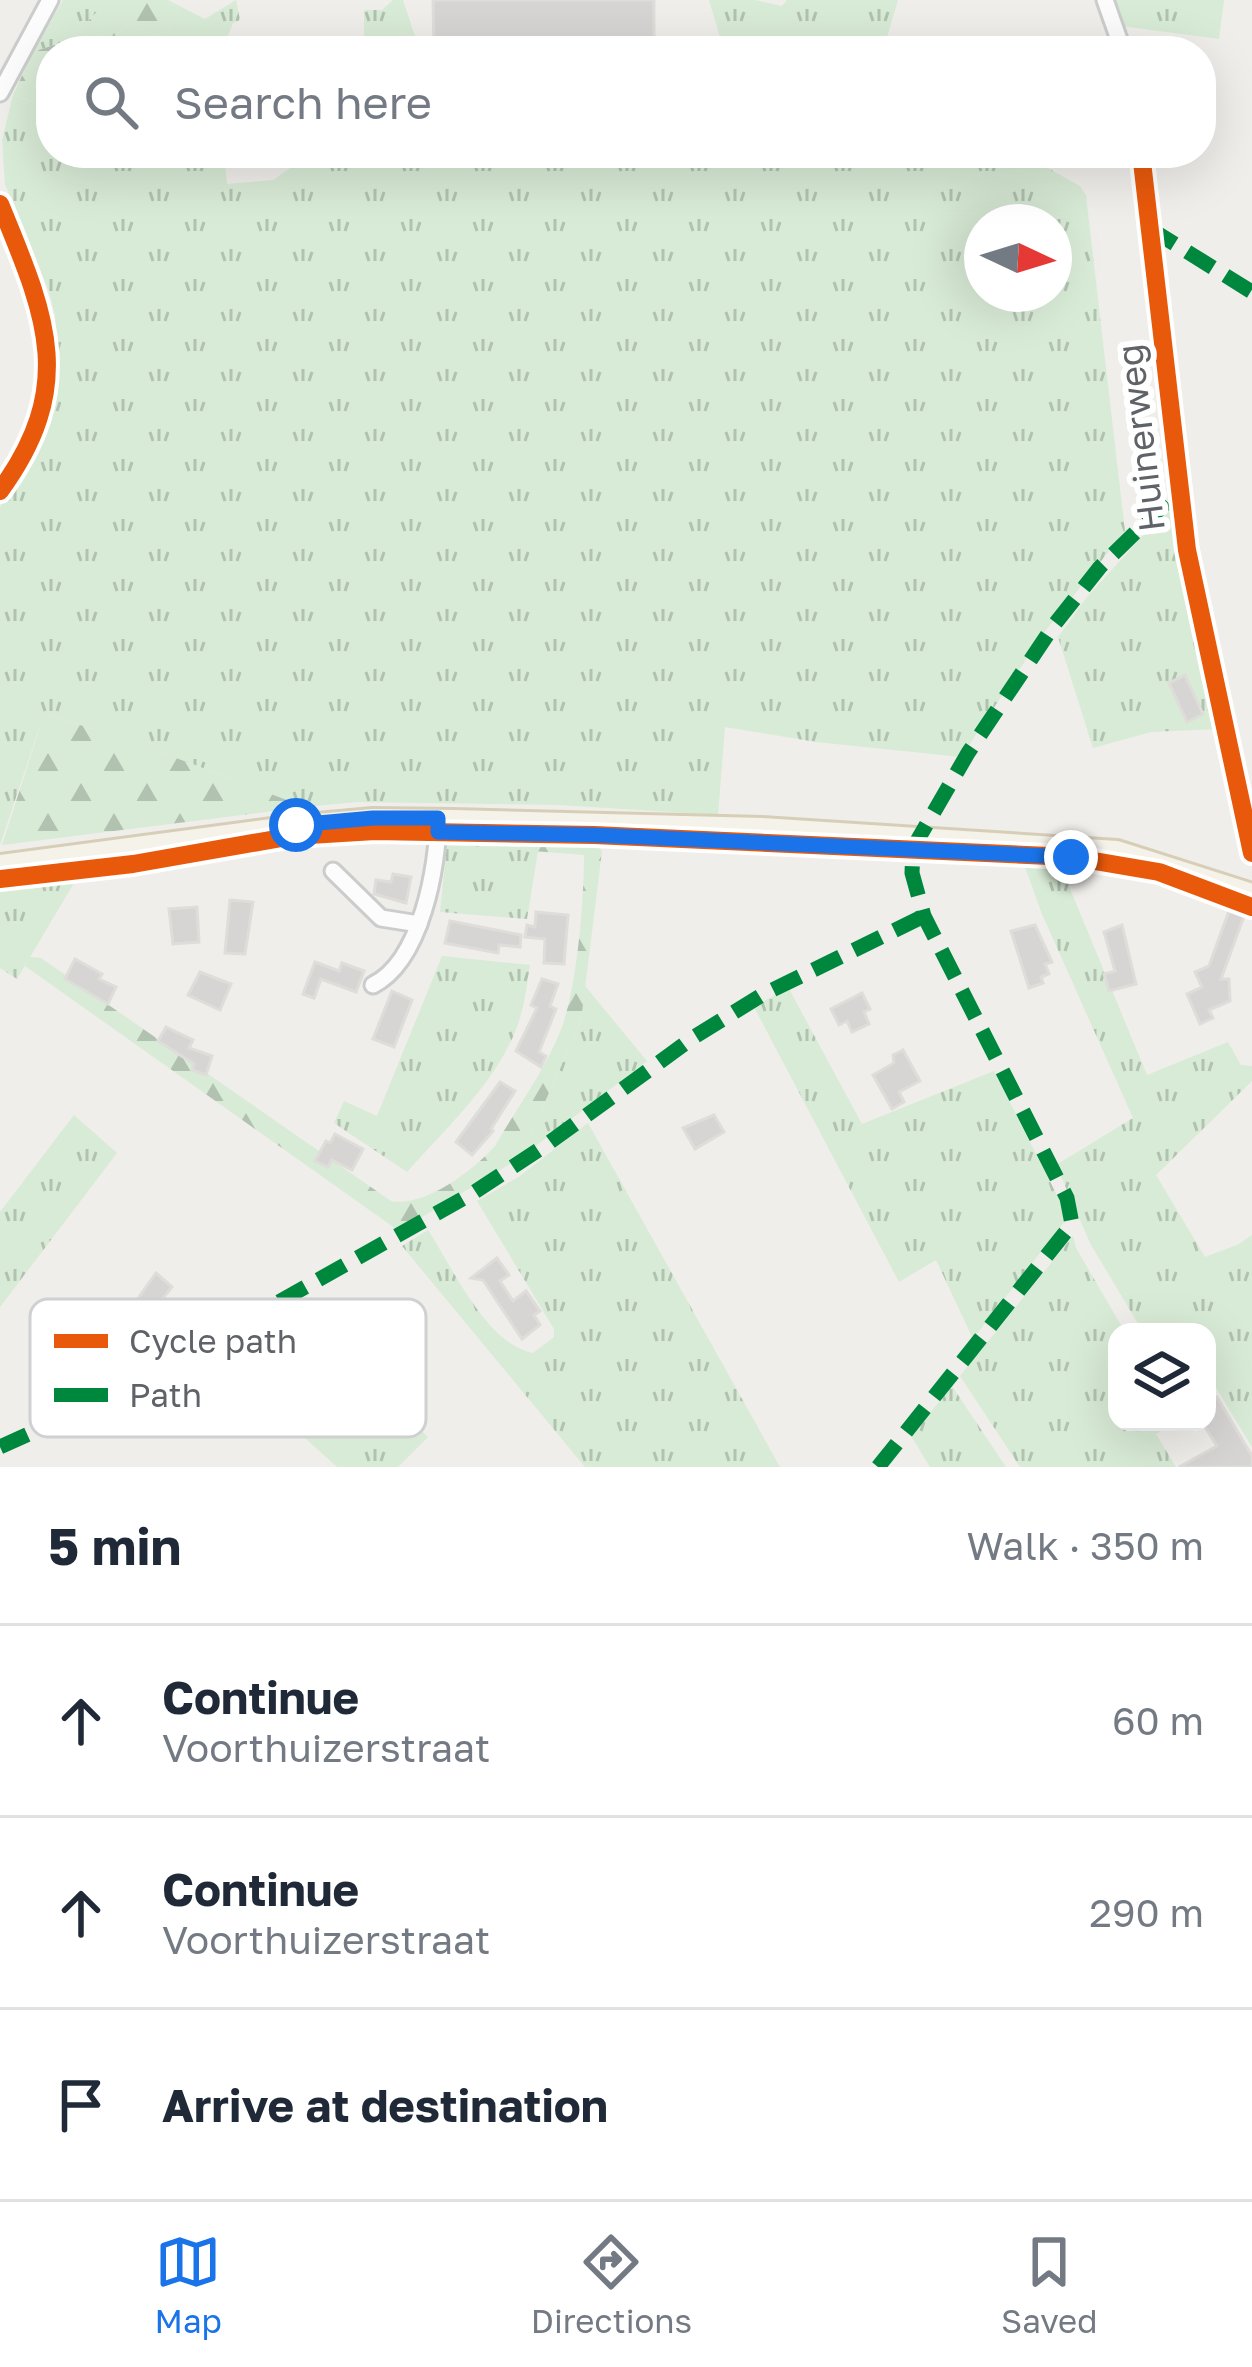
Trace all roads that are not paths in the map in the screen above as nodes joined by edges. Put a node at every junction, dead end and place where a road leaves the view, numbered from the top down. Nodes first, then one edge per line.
1 (50, 0) edge
2 (1105, 0) edge
3 (1118, 36) edge
4 (0, 93) edge
5 (1143, 168) edge
6 (0, 204) edge
7 (0, 491) edge
8 (438, 818) junction
9 (1252, 853) edge
10 (0, 865) edge
11 (333, 871) dead end
12 (1252, 891) edge
13 (419, 924) junction
14 (373, 985) dead end

1 - 4 street
2 - 3 street
5 - 9 street, Huinerweg
6 - 7 street
8 - 10 main road
8 - 12 main road
8 - 13 street
11 - 13 street
13 - 14 street

